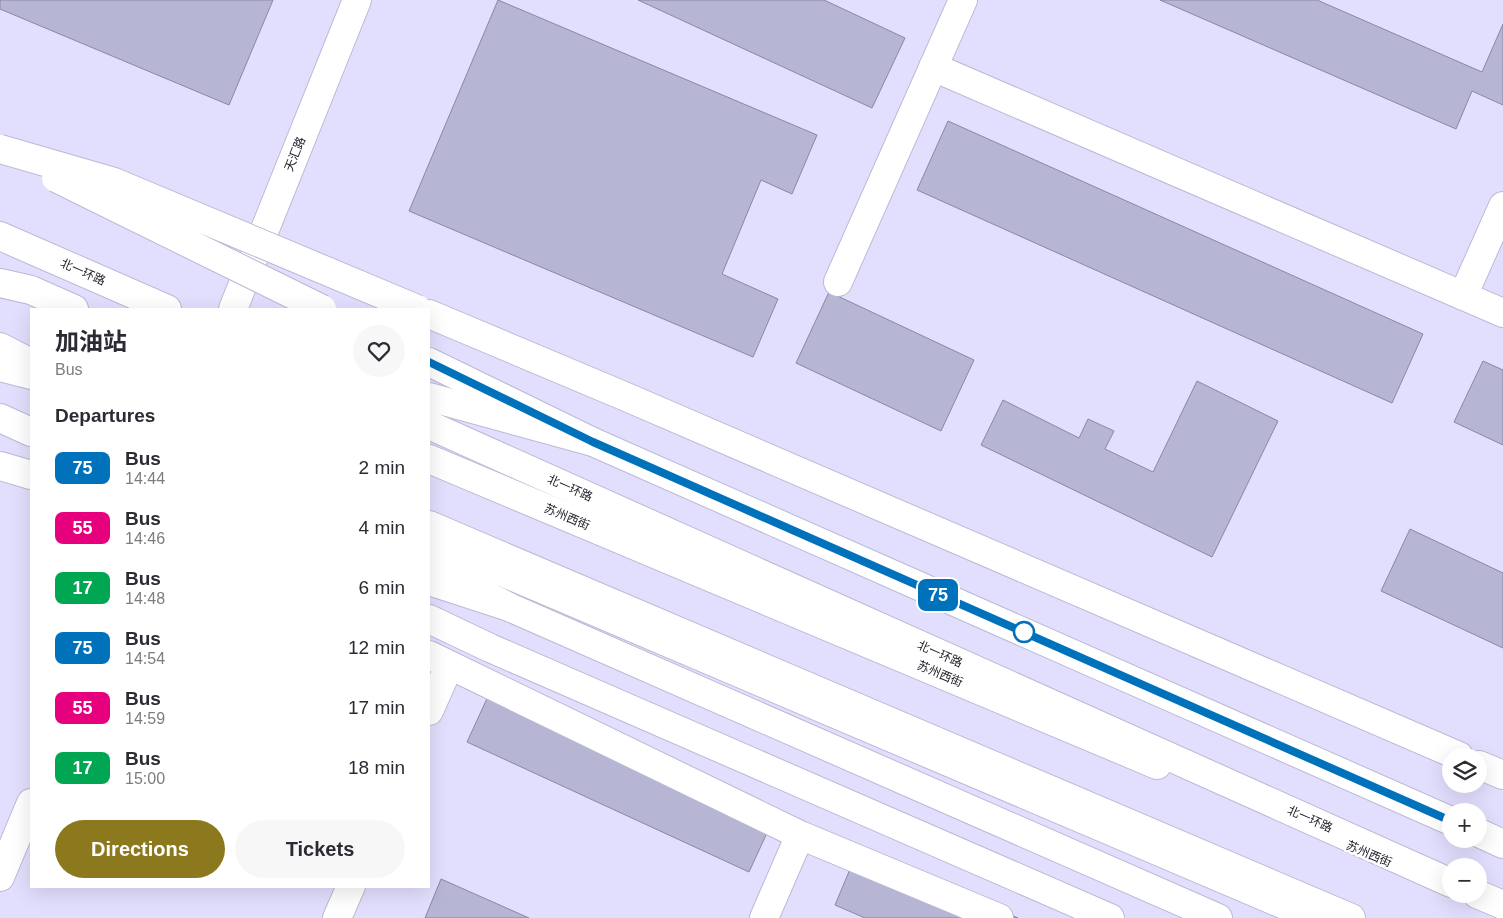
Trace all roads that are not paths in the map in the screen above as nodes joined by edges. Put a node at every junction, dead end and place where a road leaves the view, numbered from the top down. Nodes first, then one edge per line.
1 (357, 0) edge
2 (962, 0) edge
3 (933, 67) junction
4 (0, 150) edge
5 (1503, 206) edge
6 (0, 236) edge
7 (838, 282) dead end
8 (0, 283) edge
9 (1463, 296) junction
10 (72, 308) edge
11 (165, 308) edge
12 (233, 308) edge
13 (320, 308) edge
14 (415, 308) edge
15 (1503, 313) edge
16 (430, 314) edge
17 (0, 342) edge
18 (0, 347) edge
19 (30, 355) edge
20 (30, 362) edge
21 (430, 362) edge
22 (0, 367) edge
23 (30, 375) edge
24 (430, 397) edge
25 (0, 418) edge
26 (430, 425) edge
27 (30, 432) edge
28 (593, 442) junction
29 (430, 459) edge
30 (0, 466) edge
31 (30, 475) edge
32 (430, 525) edge
33 (430, 541) edge
34 (430, 567) edge
35 (430, 580) edge
36 (509, 607) junction
37 (430, 619) edge
38 (439, 660) edge
39 (430, 706) edge
40 (1442, 749) edge
41 (1487, 768) edge
42 (1503, 775) edge
43 (30, 805) edge
44 (1442, 817) edge
45 (800, 836) junction
46 (1487, 837) edge
47 (1503, 844) edge
48 (0, 877) edge
49 (1442, 878) edge
50 (1442, 885) edge
51 (350, 888) edge
52 (1487, 898) edge
53 (1484, 903) edge
54 (1503, 905) edge
55 (1503, 911) edge
56 (337, 918) edge
57 (764, 918) edge
58 (1000, 918) edge
59 (1110, 918) edge
60 (1218, 918) edge
61 (1315, 918) edge
62 (1351, 918) edge

1 - 12 main road, 天汇路
2 - 3 main road
3 - 7 main road
3 - 9 main road
4 - 13 main road, bridge
4 - 14 main road, bridge
5 - 9 main road
6 - 11 main road, 北一环路
8 - 10 main road
9 - 15 main road
16 - 40 main road
17 - 19 main road
18 - 20 main road
21 - 28 main road
22 - 23 main road
24 - 28 main road
25 - 27 main road
26 - 49 main road, 北一环路
28 - 44 main road
29 - 50 main road, 苏州西街
30 - 31 main road
32 - 62 main road
33 - 61 main road
34 - 36 main road
35 - 36 main road
36 - 60 main road
37 - 59 main road
38 - 39 main road
38 - 45 main road
41 - 42 main road
43 - 48 main road
45 - 57 main road
45 - 58 main road
46 - 47 main road
51 - 56 main road
52 - 54 main road
53 - 55 main road

